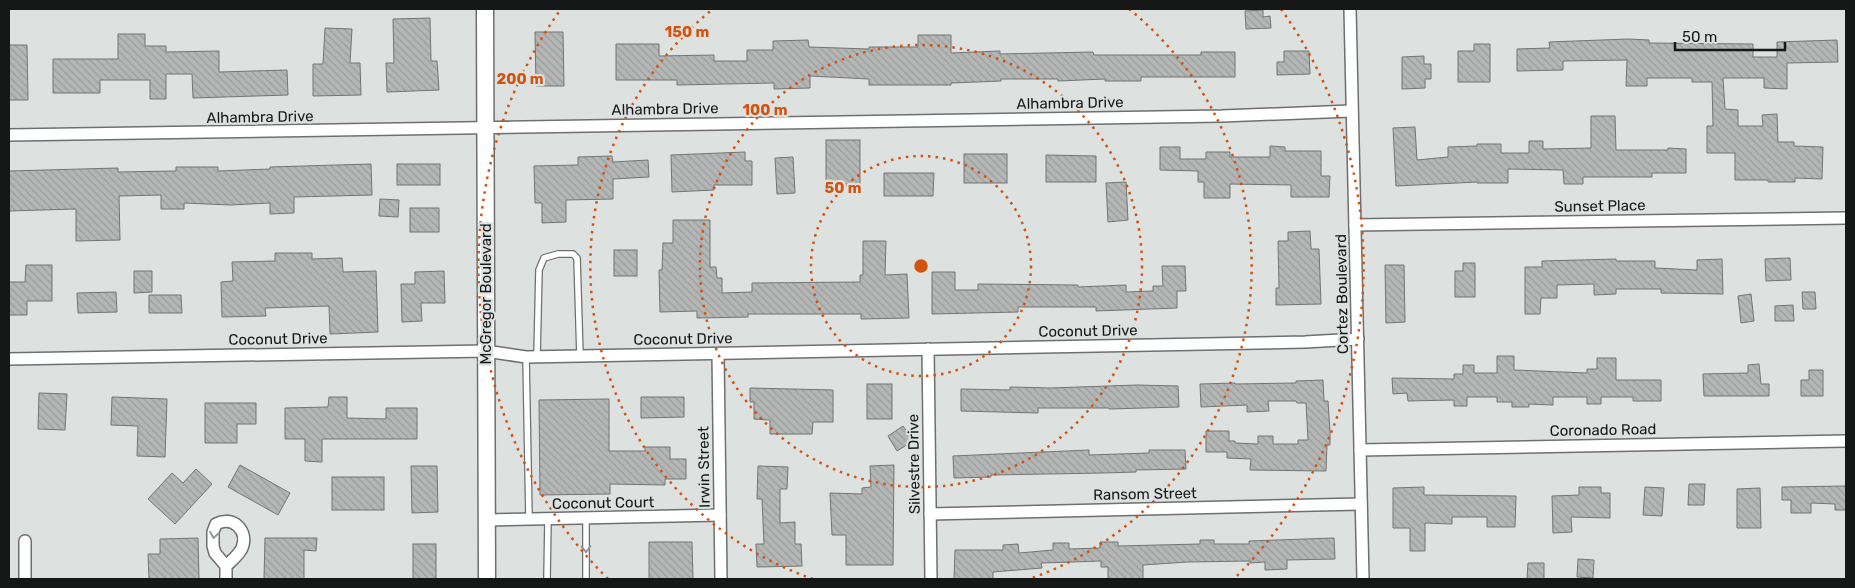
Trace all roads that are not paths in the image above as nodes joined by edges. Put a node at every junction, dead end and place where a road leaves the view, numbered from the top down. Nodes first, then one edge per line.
1 (484, 9) edge
2 (1350, 9) edge
3 (1352, 111) junction
4 (485, 128) junction
5 (9, 136) edge
6 (1846, 218) edge
7 (1355, 225) junction
8 (1358, 338) junction
9 (928, 349) junction
10 (486, 351) junction
11 (718, 354) junction
12 (580, 356) junction
13 (532, 357) junction
14 (9, 359) edge
15 (1846, 441) edge
16 (1360, 450) junction
17 (1361, 504) junction
18 (930, 514) junction
19 (720, 515) junction
20 (529, 519) junction
21 (548, 519) junction
22 (586, 519) junction
23 (487, 520) junction
24 (25, 541) dead end
25 (226, 566) dead end
26 (25, 579) edge
27 (226, 579) edge
28 (487, 579) edge
29 (547, 579) edge
30 (586, 579) edge
31 (721, 579) edge
32 (931, 579) edge
33 (1363, 579) edge

1 - 4 main road, McGregor Boulevard
2 - 3 street, Cortez Boulevard
3 - 4 street, Alhambra Drive
3 - 7 street, Cortez Boulevard
4 - 5 street, Alhambra Drive
4 - 10 main road, McGregor Boulevard
6 - 7 street, Sunset Place
7 - 8 street, Cortez Boulevard
8 - 9 street, Coconut Drive
8 - 16 street, Cortez Boulevard
9 - 11 street, Coconut Drive
9 - 18 street, Silvestre Drive
10 - 13 street, Coconut Drive
10 - 14 street, Coconut Drive
10 - 23 main road, McGregor Boulevard
11 - 12 street, Coconut Drive
11 - 19 street, Irwin Street
12 - 13 street, Coconut Drive
12 - 13 lane
13 - 20 lane
15 - 16 street, Coronado Road
16 - 17 street, Cortez Boulevard
17 - 18 street, Ransom Street
17 - 33 street, Cortez Boulevard
18 - 32 street, Silvestre Drive
19 - 22 street, Coconut Court
19 - 31 street, Irwin Street
20 - 21 street, Coconut Court
20 - 23 street, Coconut Court
21 - 22 street, Coconut Court
21 - 29 lane
22 -> 30 lane
23 - 28 main road, McGregor Boulevard
24 - 26 street
25 - 27 street

